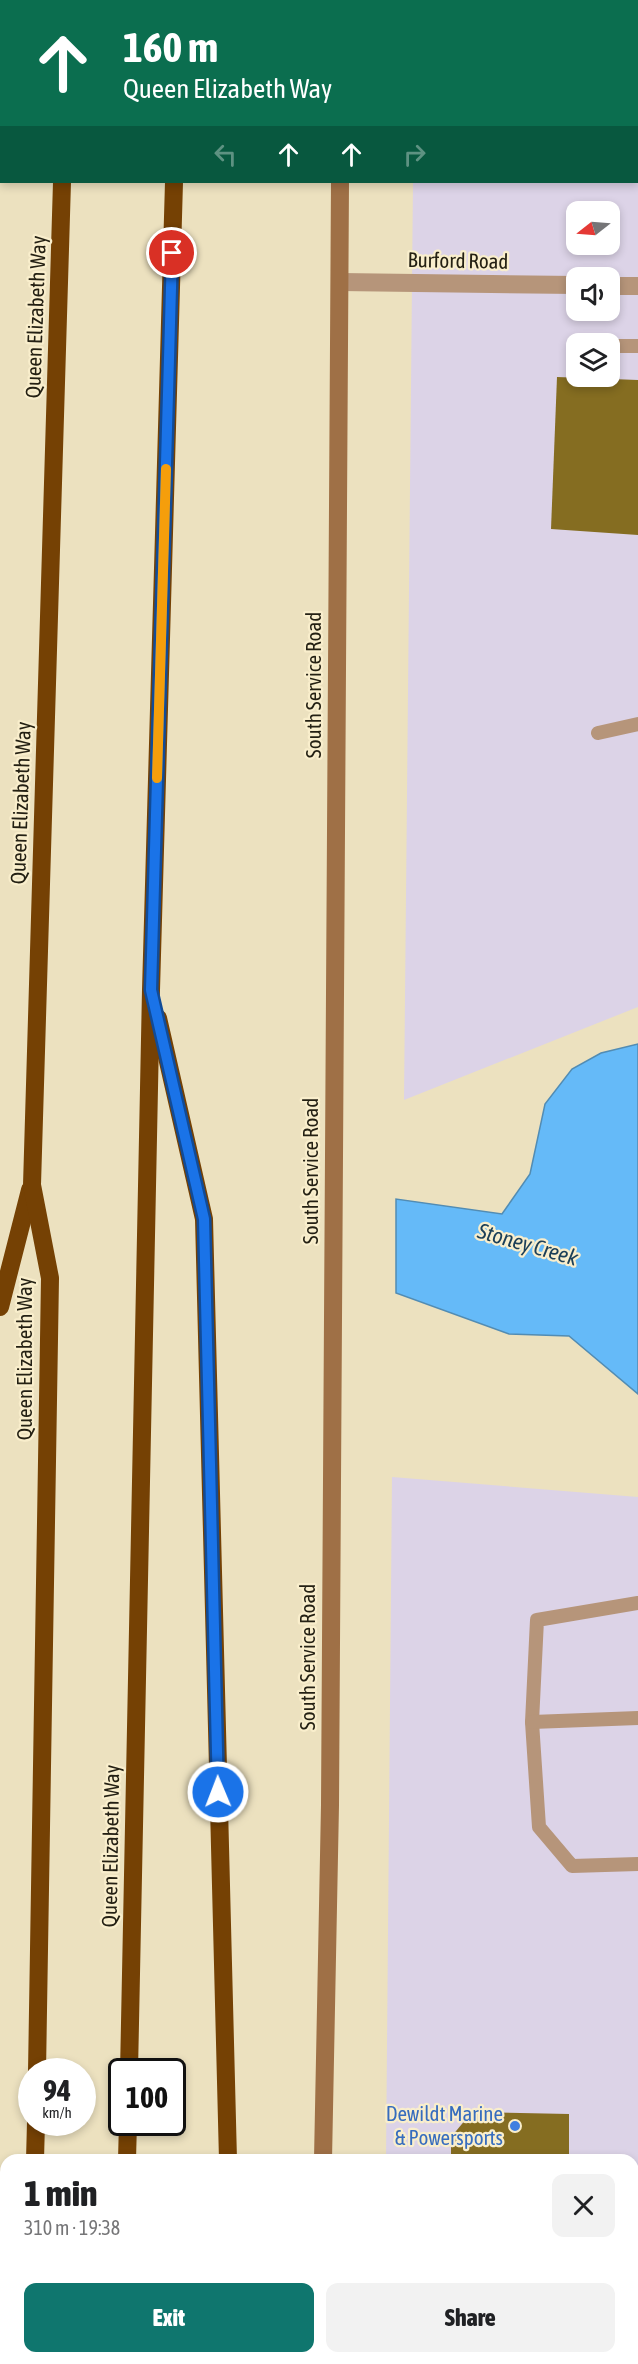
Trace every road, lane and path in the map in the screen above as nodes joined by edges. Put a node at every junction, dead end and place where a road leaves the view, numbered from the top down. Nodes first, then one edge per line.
1 (62, 183) edge
2 (174, 183) edge
3 (340, 183) edge
4 (340, 282) junction
5 (566, 285) edge
6 (620, 286) edge
7 (638, 286) edge
8 (620, 346) edge
9 (638, 346) edge
10 (638, 724) edge
11 (598, 733) dead end
12 (151, 990) junction
13 (32, 1185) junction
14 (0, 1307) edge
15 (638, 1603) edge
16 (638, 1718) edge
17 (532, 1722) junction
18 (638, 1864) edge
19 (37, 2058) edge
20 (129, 2058) edge
21 (36, 2136) edge
22 (128, 2136) edge
23 (35, 2154) edge
24 (127, 2154) edge
25 (228, 2154) edge
26 (323, 2154) edge

1 - 13 highway, Queen Elizabeth Way
2 - 12 highway, Queen Elizabeth Way
3 - 4 street, South Service Road
4 - 5 street, Burford Road
4 - 26 street, South Service Road
6 - 7 street
8 - 9 lane
10 - 11 lane
12 - 20 highway, Queen Elizabeth Way
12 - 25 highway
13 - 14 highway
13 - 19 highway, Queen Elizabeth Way
15 - 17 lane
16 - 17 lane
17 - 18 lane
21 - 23 highway
22 - 24 highway

